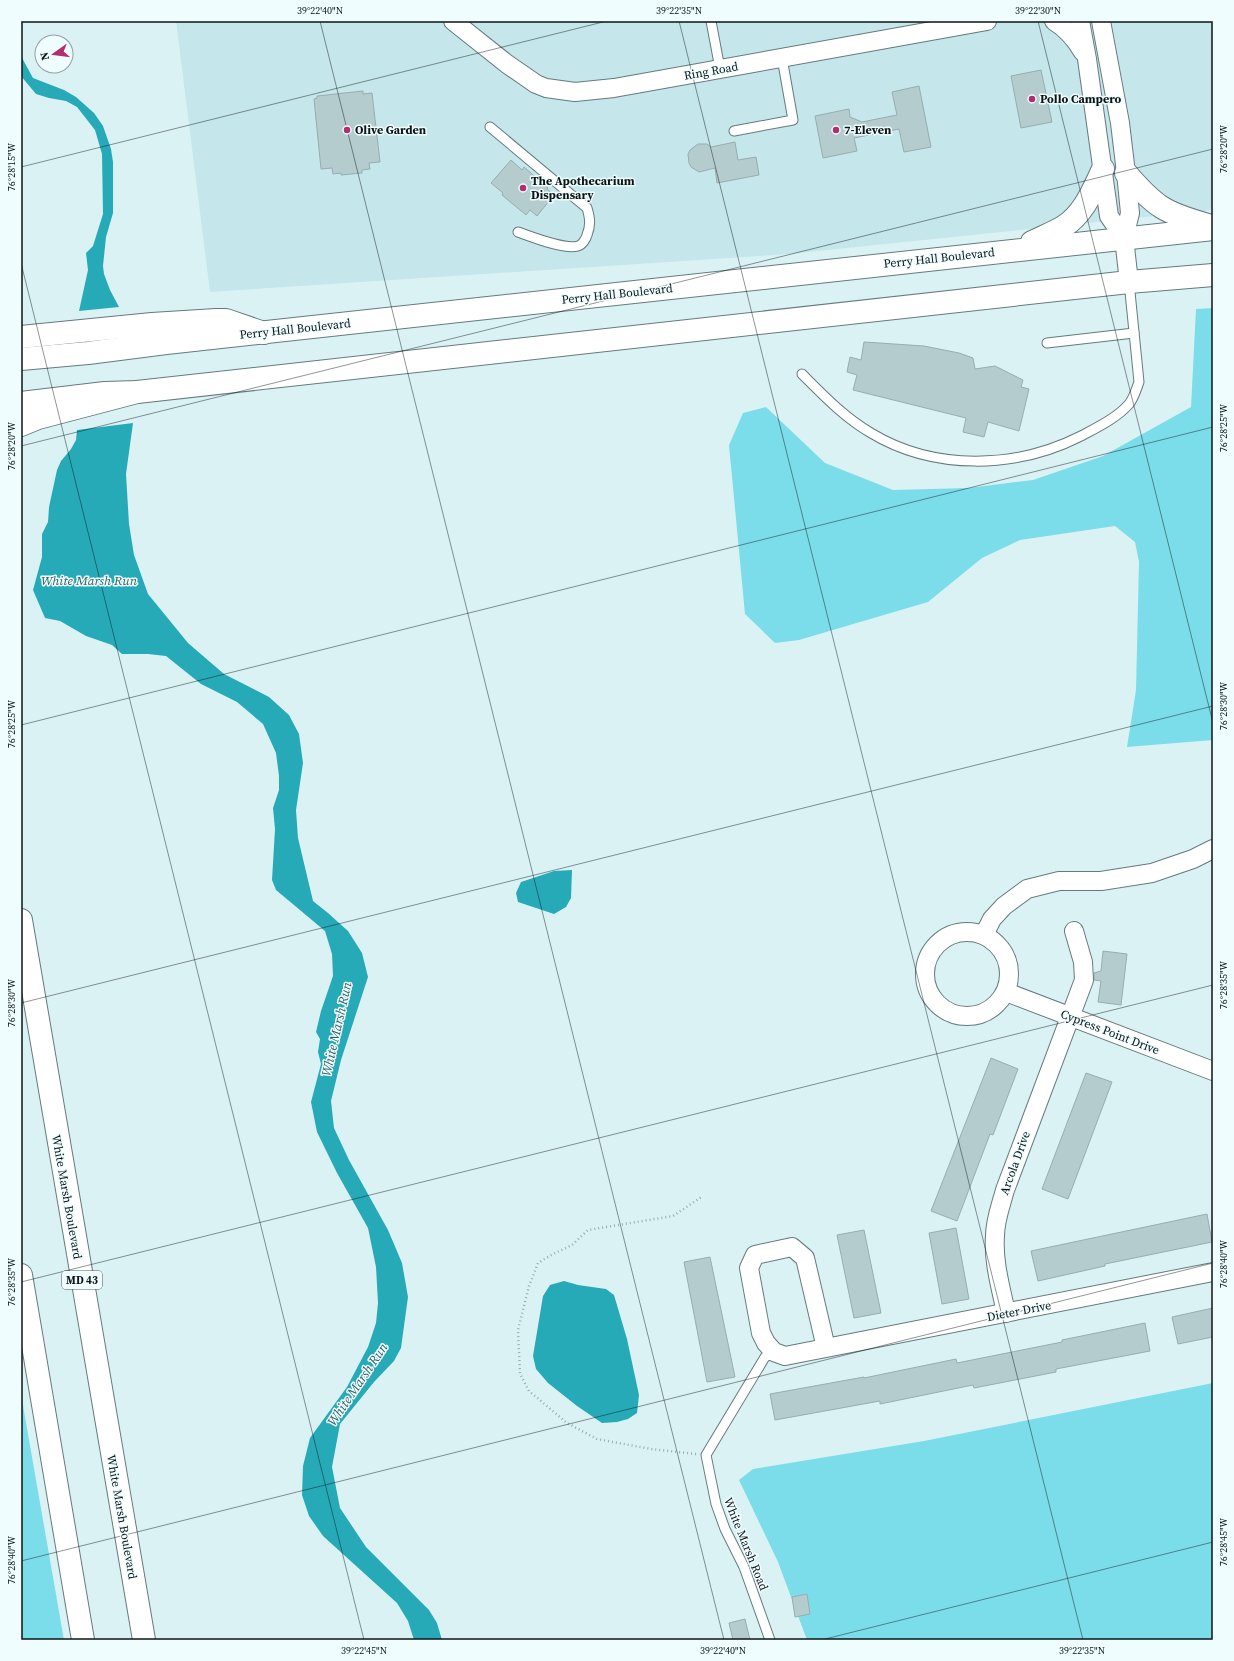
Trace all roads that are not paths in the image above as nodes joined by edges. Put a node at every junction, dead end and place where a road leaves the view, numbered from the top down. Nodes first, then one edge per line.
1 (454, 21) edge
2 (711, 21) edge
3 (988, 21) edge
4 (1054, 21) edge
5 (1080, 21) edge
6 (1101, 21) edge
7 (782, 58) junction
8 (1087, 59) junction
9 (720, 69) junction
10 (490, 127) dead end
11 (734, 131) dead end
12 (1102, 168) junction
13 (1126, 172) junction
14 (1213, 227) edge
15 (518, 232) dead end
16 (1124, 238) junction
17 (1016, 249) junction
18 (1213, 275) edge
19 (1129, 282) junction
20 (264, 333) junction
21 (1134, 333) junction
22 (21, 337) edge
23 (1047, 343) dead end
24 (21, 359) edge
25 (802, 374) dead end
26 (137, 392) junction
27 (21, 403) edge
28 (21, 425) edge
29 (1213, 849) edge
30 (21, 920) edge
31 (1074, 932) dead end
32 (984, 935) junction
33 (1006, 992) junction
34 (1070, 1017) junction
35 (1213, 1070) edge
36 (1213, 1272) edge
37 (21, 1275) edge
38 (1006, 1313) junction
39 (826, 1348) junction
40 (774, 1352) junction
41 (83, 1640) edge
42 (144, 1640) edge
43 (770, 1640) edge

1 - 9 street, Ring Road
2 - 9 lane
3 - 7 street, Ring Road
4 - 8 street
5 - 8 street
6 - 13 street
7 - 9 street, Ring Road
7 - 11 lane
8 - 12 street
10 - 15 lane
12 - 16 street
12 - 17 main road
13 - 14 main road
13 - 16 street
14 - 16 main road, Perry Hall Boulevard
16 - 17 main road, Perry Hall Boulevard
16 - 19 street
17 - 20 main road, Perry Hall Boulevard
18 - 19 main road
19 - 21 lane
19 - 26 main road
20 - 22 main road
20 - 24 main road, Perry Hall Boulevard
21 - 23 lane
21 - 25 lane
26 - 27 main road
26 - 28 main road
29 - 32 street
30 - 42 main road, White Marsh Boulevard / MD 43
31 - 34 street, Arcola Drive
32 - 33 street
32 - 33 street
33 - 34 street, Cypress Point Drive
34 - 35 street, Cypress Point Drive
34 - 38 street, Arcola Drive
36 - 38 street, Dieter Drive
37 - 41 main road
38 - 39 street, Dieter Drive
39 - 40 street, Dieter Drive
39 - 40 street
40 - 43 lane, White Marsh Road

